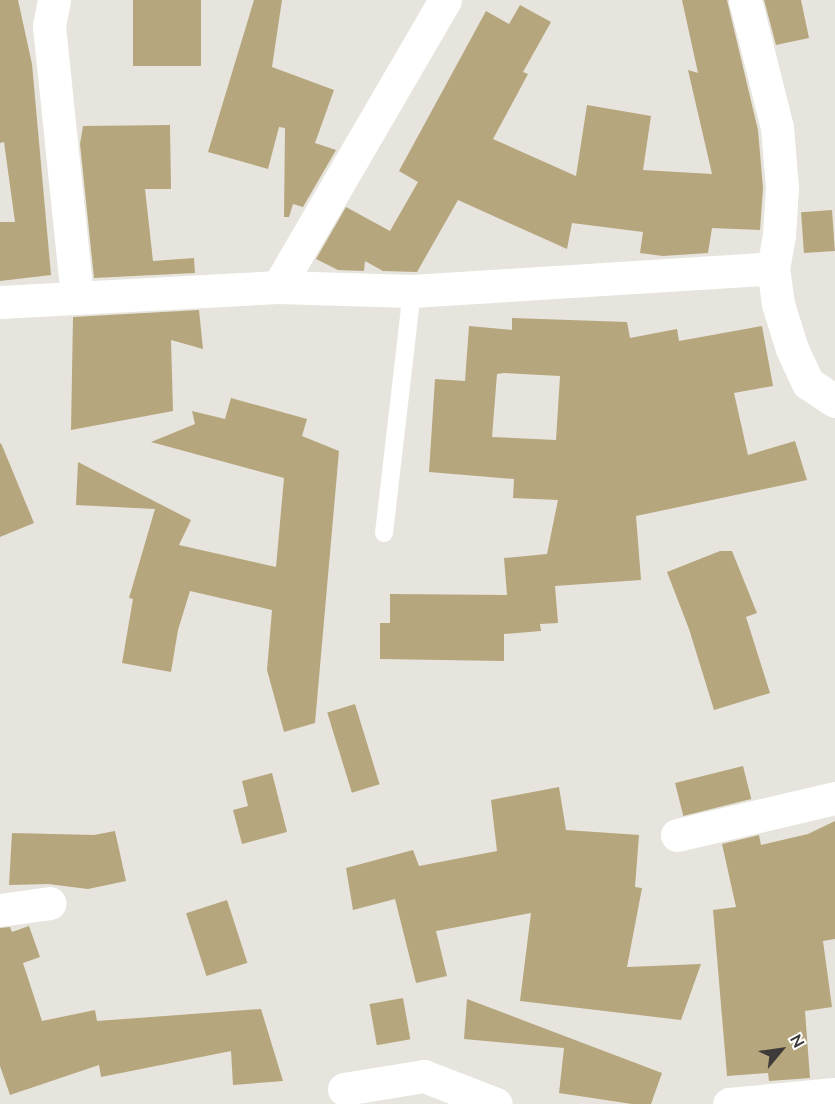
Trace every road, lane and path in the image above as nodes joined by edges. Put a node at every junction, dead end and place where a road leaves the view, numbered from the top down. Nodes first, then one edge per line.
1 (54, 0) edge
2 (445, 0) edge
3 (745, 0) edge
4 (773, 268) junction
5 (278, 287) junction
6 (412, 291) junction
7 (76, 298) junction
8 (0, 303) edge
9 (835, 401) edge
10 (384, 533) dead end
11 (835, 798) edge
12 (677, 835) dead end
13 (50, 903) dead end
14 (0, 910) edge
15 (344, 1089) dead end
16 (835, 1094) edge
17 (496, 1104) edge
18 (729, 1104) edge

1 - 7 street
2 - 5 street
3 - 4 street
4 - 6 street
4 - 9 street
5 - 6 street
5 - 7 street
6 - 10 lane
7 - 8 street
11 - 12 street
13 - 14 street
15 - 17 street
16 - 18 street

